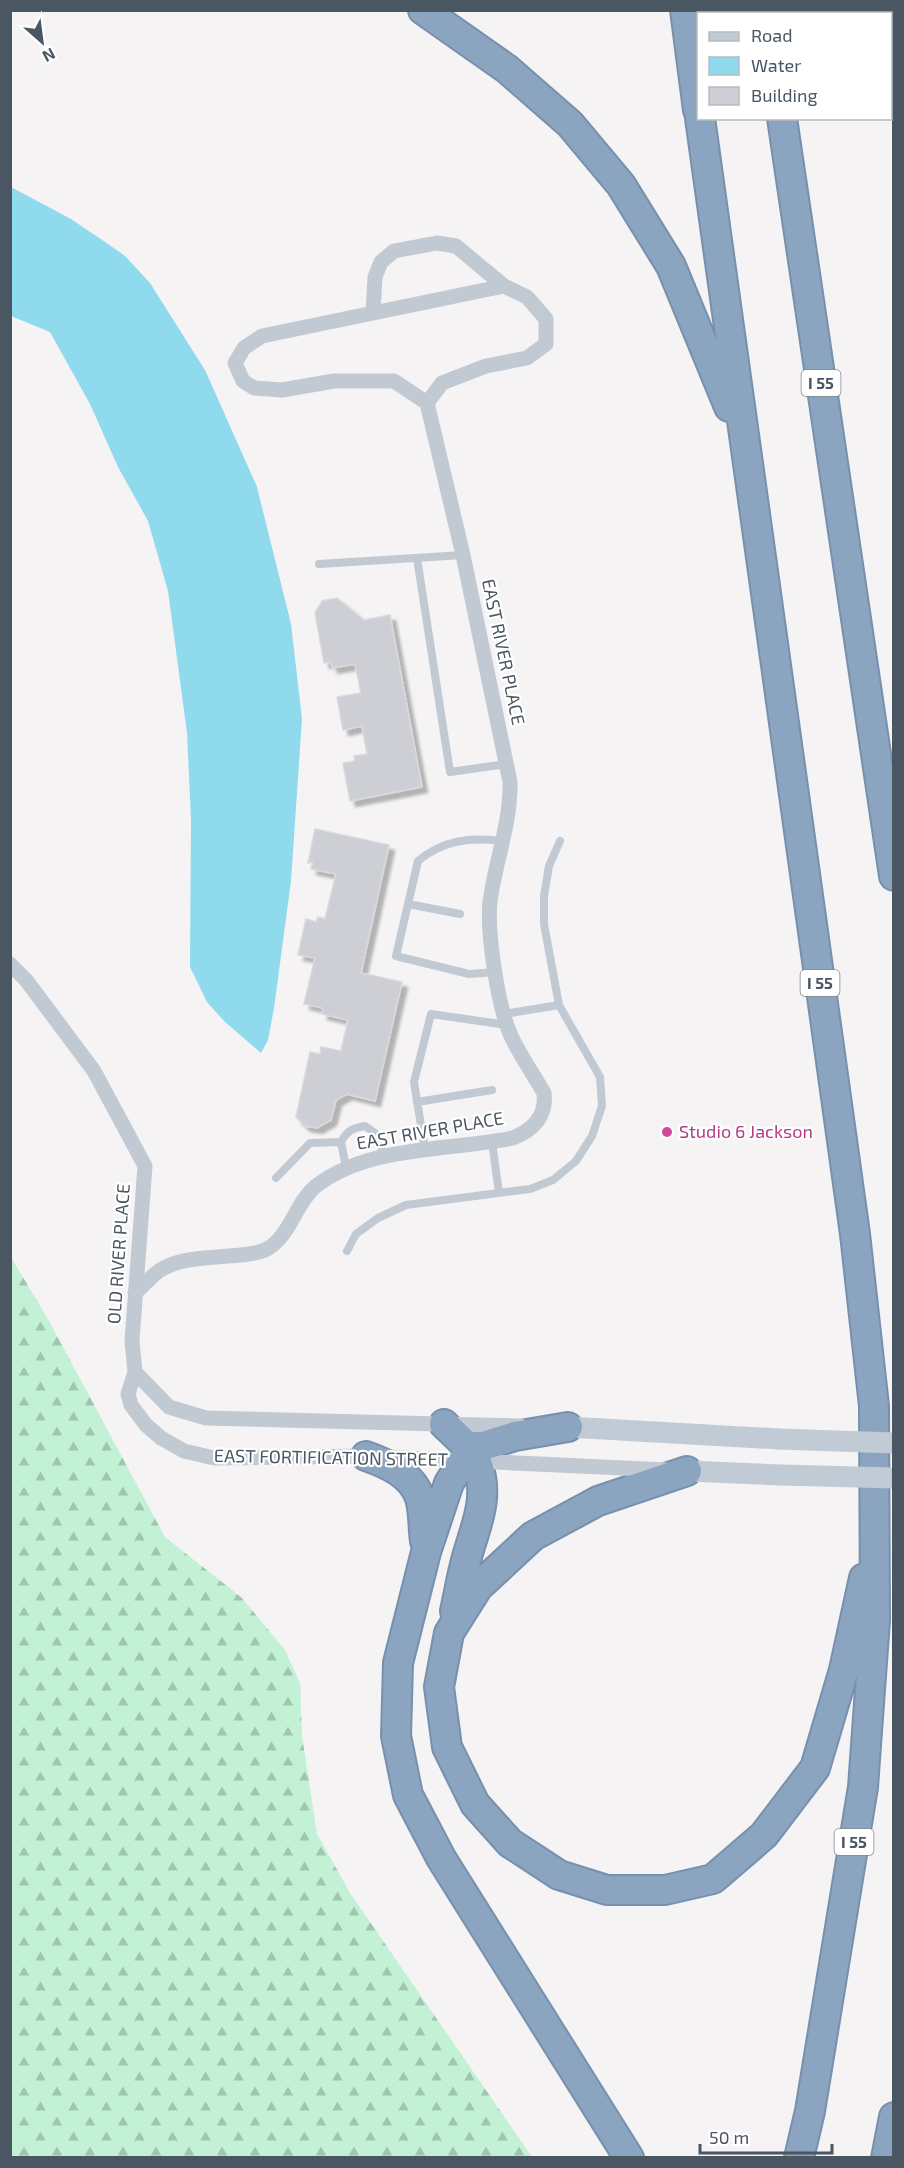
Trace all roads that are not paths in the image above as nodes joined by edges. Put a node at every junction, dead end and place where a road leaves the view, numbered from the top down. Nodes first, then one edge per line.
1 (423, 10) edge
2 (685, 10) edge
3 (697, 96) edge
4 (700, 120) edge
5 (782, 120) edge
6 (504, 286) junction
7 (373, 312) junction
8 (427, 403) junction
9 (745, 445) junction
10 (463, 555) junction
11 (417, 558) junction
12 (320, 564) dead end
13 (860, 648) junction
14 (506, 764) junction
15 (894, 777) edge
16 (502, 841) junction
17 (560, 841) dead end
18 (894, 876) edge
19 (408, 904) junction
20 (460, 914) dead end
21 (10, 964) edge
22 (496, 972) junction
23 (559, 1005) junction
24 (506, 1020) junction
25 (492, 1090) dead end
26 (417, 1102) junction
27 (340, 1142) junction
28 (492, 1142) junction
29 (425, 1150) junction
30 (385, 1157) junction
31 (346, 1167) junction
32 (276, 1178) dead end
33 (499, 1193) junction
34 (346, 1251) dead end
35 (135, 1293) junction
36 (135, 1372) junction
37 (444, 1424) junction
38 (568, 1427) junction
39 (894, 1443) edge
40 (366, 1456) junction
41 (469, 1458) junction
42 (687, 1471) junction
43 (894, 1478) edge
44 (875, 1523) junction
45 (426, 1552) junction
46 (449, 1633) junction
47 (894, 2116) edge
48 (629, 2157) edge
49 (799, 2157) edge
50 (886, 2157) edge

1 - 9 highway
2 - 3 highway
4 - 9 highway, I 55
5 - 13 highway, I 55
6 - 7 street
6 - 7 street
6 - 8 street
7 - 8 street
8 - 10 street, EAST RIVER PLACE
9 - 44 highway, I 55
10 - 11 lane
10 - 14 street, EAST RIVER PLACE
11 - 12 lane
11 - 14 lane
13 - 15 highway
13 - 18 highway, I 55
14 - 16 street, EAST RIVER PLACE
16 - 19 lane
16 - 22 street, EAST RIVER PLACE
17 - 23 lane
19 - 20 lane
19 - 22 lane
21 - 35 street, OLD RIVER PLACE
22 - 24 street, EAST RIVER PLACE
23 - 24 lane
23 - 33 lane
24 - 26 lane
24 - 28 street, EAST RIVER PLACE
25 - 26 lane
26 - 29 lane
27 - 30 lane
27 - 31 lane
27 - 32 lane
28 - 29 street, EAST RIVER PLACE
28 - 33 lane
29 - 30 street, EAST RIVER PLACE
30 - 31 street, EAST RIVER PLACE
31 - 35 street, EAST RIVER PLACE
33 - 34 lane
35 - 36 street, OLD RIVER PLACE
36 - 37 street, EAST FORTIFICATION STREET
36 - 40 street, EAST FORTIFICATION STREET
37 - 38 street, EAST FORTIFICATION STREET
37 - 41 highway
38 - 39 street, EAST FORTIFICATION STREET, bridge
38 - 41 highway
40 - 41 street, EAST FORTIFICATION STREET
40 - 45 highway
41 - 42 street, EAST FORTIFICATION STREET
41 - 45 highway
41 - 46 highway
42 - 43 street, EAST FORTIFICATION STREET, bridge
42 - 46 highway
44 - 46 highway
44 - 49 highway, I 55
45 - 48 highway
47 - 50 highway

